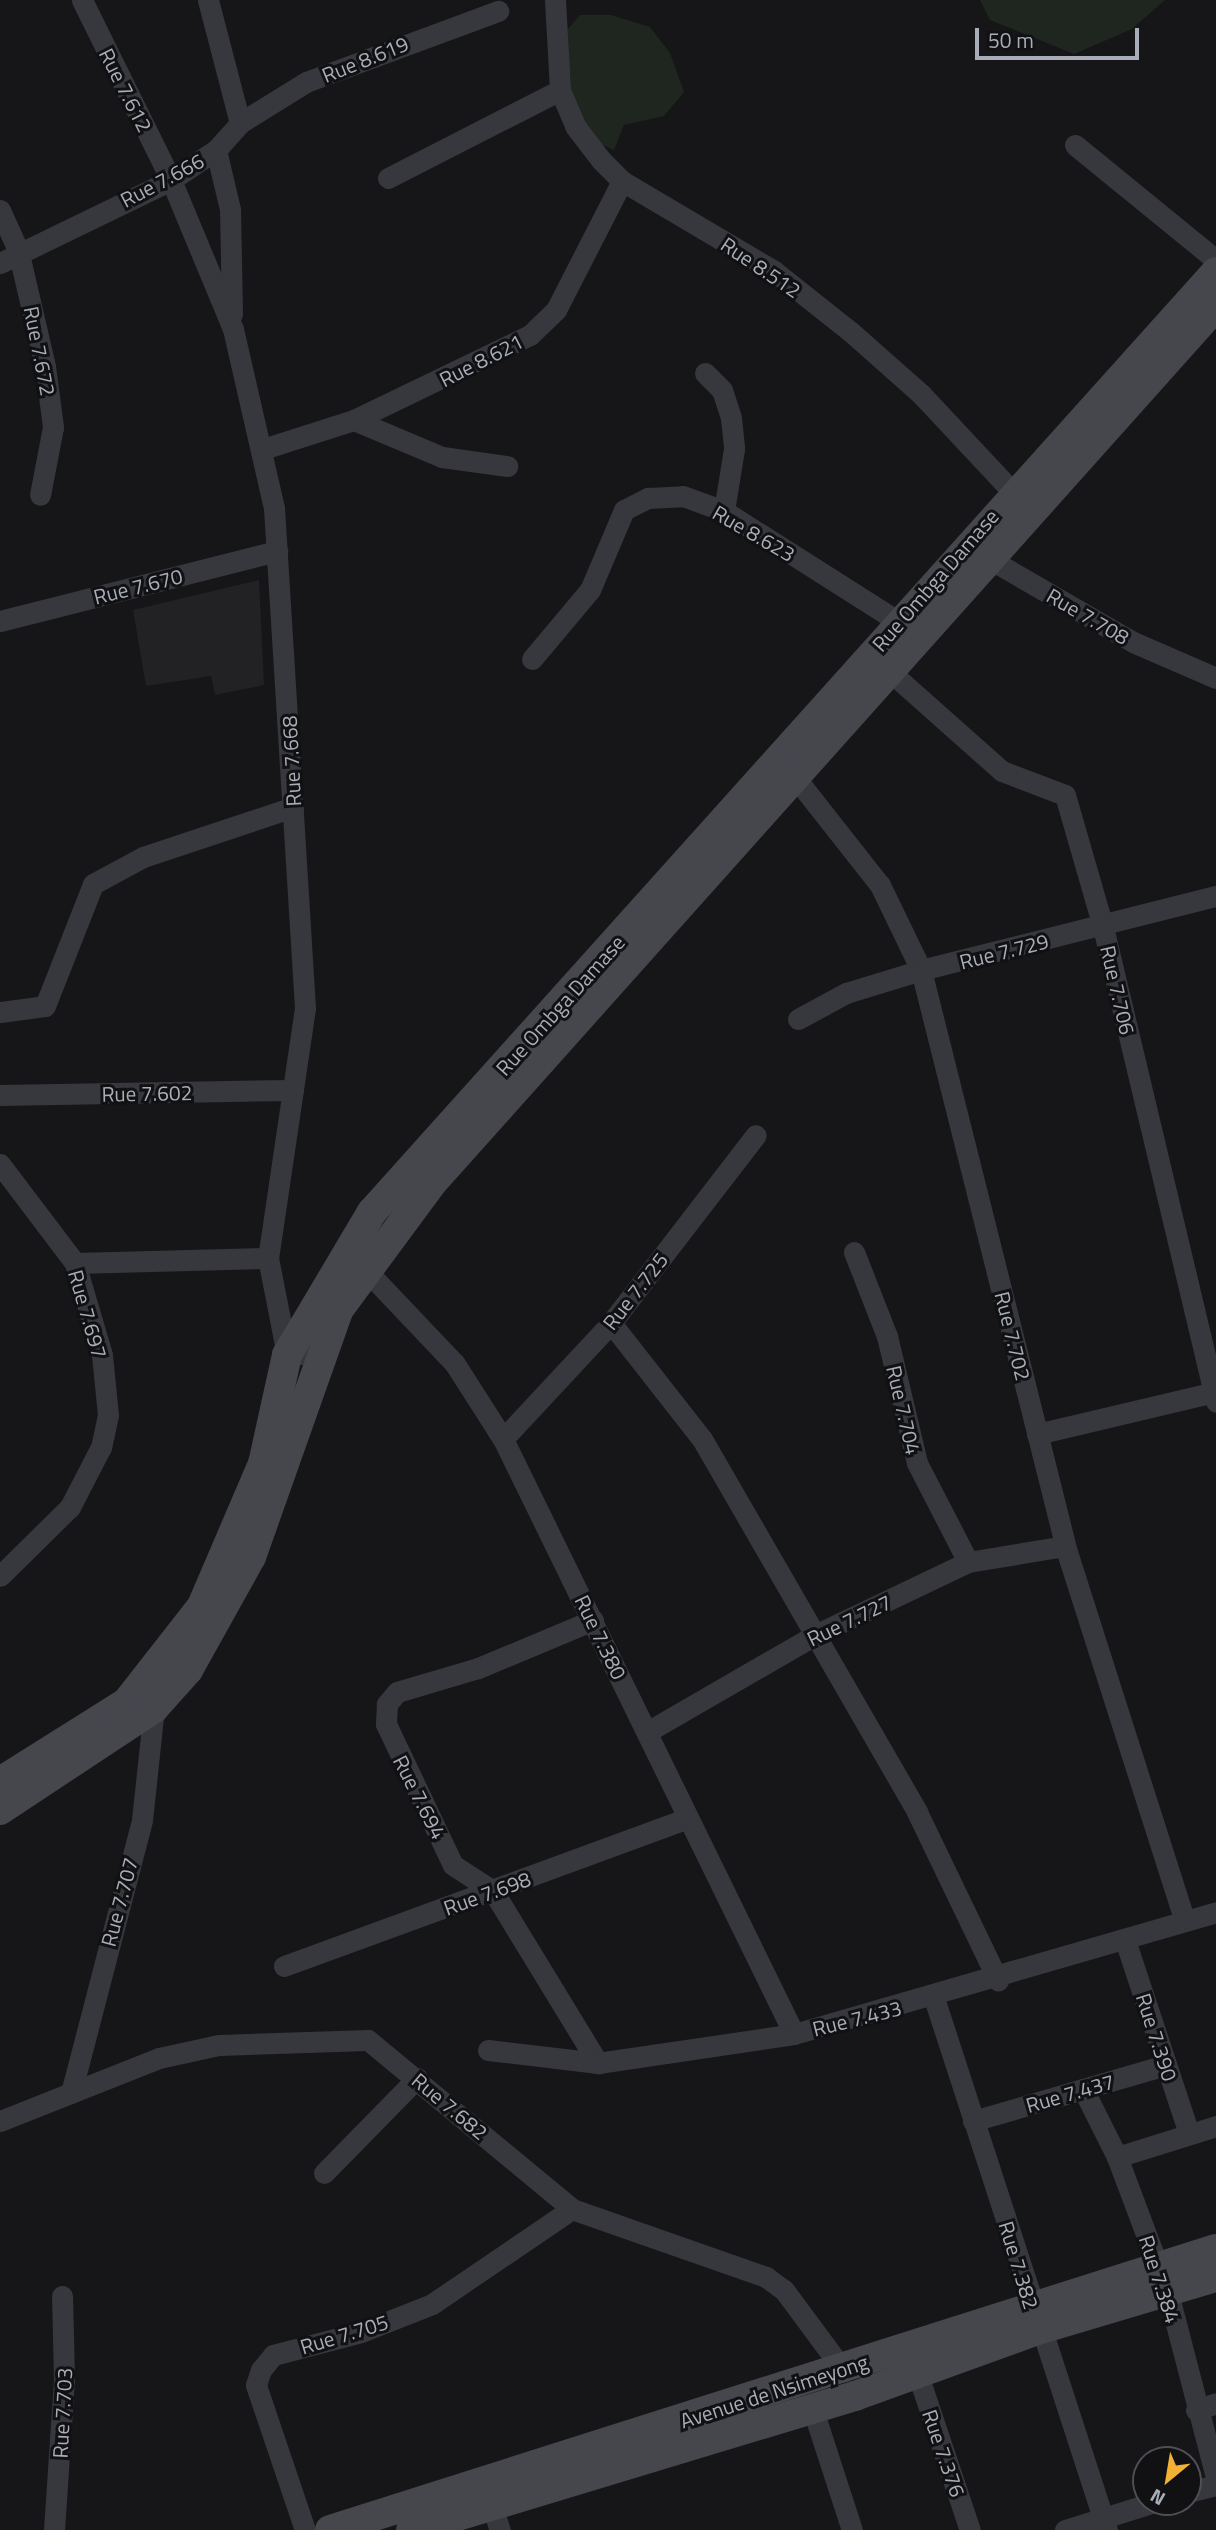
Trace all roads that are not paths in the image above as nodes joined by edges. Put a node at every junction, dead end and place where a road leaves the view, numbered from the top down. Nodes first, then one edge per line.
1 (82, 0) edge
2 (208, 0) edge
3 (555, 0) edge
4 (498, 11) dead end
5 (560, 90) junction
6 (240, 123) junction
7 (1075, 145) dead end
8 (216, 150) junction
9 (388, 178) dead end
10 (172, 180) junction
11 (622, 181) junction
12 (0, 210) edge
13 (18, 250) junction
14 (1216, 260) edge
15 (0, 263) edge
16 (1216, 272) edge
17 (1206, 316) edge
18 (233, 329) junction
19 (705, 373) dead end
20 (354, 420) junction
21 (263, 449) junction
22 (507, 466) dead end
23 (40, 495) dead end
24 (1021, 501) junction
25 (724, 511) junction
26 (277, 551) junction
27 (976, 551) junction
28 (0, 621) edge
29 (903, 632) junction
30 (532, 659) dead end
31 (887, 669) junction
32 (1216, 678) edge
33 (787, 767) junction
34 (293, 807) junction
35 (1216, 897) edge
36 (1103, 927) junction
37 (921, 970) junction
38 (0, 1012) edge
39 (798, 1019) dead end
40 (293, 1090) junction
41 (0, 1096) edge
42 (756, 1135) dead end
43 (0, 1164) edge
44 (854, 1252) dead end
45 (268, 1258) junction
46 (75, 1263) junction
47 (364, 1268) junction
48 (611, 1323) junction
49 (319, 1353) junction
50 (287, 1355) junction
51 (1215, 1397) edge
52 (1037, 1434) junction
53 (503, 1439) junction
54 (1065, 1546) junction
55 (968, 1562) junction
56 (0, 1576) edge
57 (593, 1620) junction
58 (815, 1635) junction
59 (154, 1708) junction
60 (647, 1732) junction
61 (0, 1782) edge
62 (0, 1810) edge
63 (688, 1818) junction
64 (493, 1891) junction
65 (1216, 1912) edge
66 (1185, 1921) junction
67 (1125, 1940) junction
68 (284, 1966) dead end
69 (998, 1980) junction
70 (934, 1998) junction
71 (794, 2034) junction
72 (488, 2050) dead end
73 (598, 2063) junction
74 (1166, 2065) junction
75 (417, 2078) junction
76 (1083, 2090) junction
77 (71, 2093) junction
78 (0, 2121) edge
79 (973, 2121) junction
80 (1216, 2126) edge
81 (1189, 2134) junction
82 (1117, 2157) junction
83 (324, 2173) dead end
84 (572, 2209) junction
85 (1216, 2249) edge
86 (1216, 2277) edge
87 (1163, 2280) junction
88 (62, 2296) dead end
89 (1035, 2318) junction
90 (844, 2371) junction
91 (918, 2375) junction
92 (812, 2407) junction
93 (1206, 2407) edge
94 (1216, 2477) edge
95 (1132, 2511) edge
96 (496, 2518) edge
97 (1104, 2523) edge
98 (54, 2530) edge
99 (305, 2530) edge
100 (330, 2530) edge
101 (411, 2530) edge
102 (852, 2530) edge
103 (970, 2530) edge
104 (1065, 2530) edge

1 - 10 street, Rue 7.612
2 - 6 street
3 - 5 street, Rue 8.512
4 - 6 street, Rue 8.619
5 - 9 street
5 - 11 street, Rue 8.512
6 - 8 street, Rue 7.666
7 - 14 street
8 - 10 street, Rue 7.666
8 - 18 street
10 - 13 street, Rue 7.666
10 - 18 street, Rue 7.668
11 - 20 street, Rue 8.621
11 - 24 street, Rue 8.512
12 - 13 street, Rue 7.672
13 - 15 street, Rue 7.666
13 - 23 street, Rue 7.672
16 - 17 main road, Rue Ombga Damase
17 - 24 main road, Rue Ombga Damase
18 - 21 street, Rue 7.668
19 - 25 street
20 - 21 street, Rue 8.621
20 - 22 street
21 - 26 street, Rue 7.668
24 - 27 main road, Rue Ombga Damase
25 - 29 street, Rue 8.623
25 - 30 street, Rue 8.623
26 - 28 street, Rue 7.670
26 - 34 street, Rue 7.668
27 - 29 main road, Rue Ombga Damase
27 - 32 street, Rue 7.708
29 - 31 main road, Rue Ombga Damase
29 - 33 main road, Rue Ombga Damase
31 - 33 main road, Rue Ombga Damase
31 - 36 street, Rue 7.706
33 - 37 street, Rue 7.702
33 - 47 main road, Rue Ombga Damase
33 - 50 main road, Rue Ombga Damase
34 - 38 street
34 - 40 street, Rue 7.668
35 - 36 street, Rue 7.729
36 - 37 street, Rue 7.729
36 - 51 street, Rue 7.706
37 - 39 street, Rue 7.729
37 - 52 street, Rue 7.702
40 - 41 street, Rue 7.602
40 - 45 street, Rue 7.668
42 - 48 street, Rue 7.725
43 - 46 street, Rue 7.697
44 - 55 street, Rue 7.704
45 - 46 street
45 - 50 street, Rue 7.668
46 - 56 street, Rue 7.697
47 - 49 main road, Rue Ombga Damase
47 - 53 street, Rue 7.380
48 - 53 street, Rue 7.725
48 - 58 street
49 - 50 street
49 - 59 main road, Rue Ombga Damase
50 - 61 main road, Rue Ombga Damase
51 - 52 street
52 - 54 street, Rue 7.702
53 - 57 street, Rue 7.380
54 - 55 street, Rue 7.727
54 - 66 street, Rue 7.702
55 - 58 street, Rue 7.727
57 - 60 street, Rue 7.380
57 - 64 street, Rue 7.694
58 - 60 street, Rue 7.727
58 - 69 street
59 - 62 main road, Rue Ombga Damase
59 - 77 street, Rue 7.707
60 - 63 street, Rue 7.380
63 - 64 street, Rue 7.698
63 - 71 street, Rue 7.380
64 - 68 street, Rue 7.698
64 - 73 street, Rue 7.694
65 - 66 street, Rue 7.433
66 - 67 street, Rue 7.433
67 - 69 street, Rue 7.433
67 - 74 street, Rue 7.390
69 - 70 street, Rue 7.433
70 - 71 street, Rue 7.433
70 - 79 street, Rue 7.382
71 - 73 street, Rue 7.433
72 - 73 street, Rue 7.433
74 - 76 street, Rue 7.437
74 - 81 street, Rue 7.390
75 - 77 street, Rue 7.682
75 - 83 street
75 - 84 street, Rue 7.682
76 - 79 street, Rue 7.437
76 - 82 street, Rue 7.384
77 - 78 street, Rue 7.682
79 - 89 street, Rue 7.382
80 - 81 street
81 - 82 street
82 - 87 street, Rue 7.384
84 - 90 street, Rue 7.682
84 - 99 street, Rue 7.705
85 - 87 main road, Avenue de Nsimeyong
86 - 87 main road, Avenue de Nsimeyong
87 - 89 main road, Avenue de Nsimeyong
87 - 93 street, Rue 7.384
88 - 98 street, Rue 7.703
89 - 90 main road, Avenue de Nsimeyong
89 - 91 main road, Avenue de Nsimeyong
89 - 97 street, Rue 7.382
90 - 100 main road, Avenue de Nsimeyong
91 - 92 main road, Avenue de Nsimeyong
91 - 103 street, Rue 7.376
92 - 96 main road, Avenue de Nsimeyong
92 - 102 street
93 - 94 street, Rue 7.384
95 - 97 street
96 - 101 main road, Avenue de Nsimeyong
97 - 104 street

